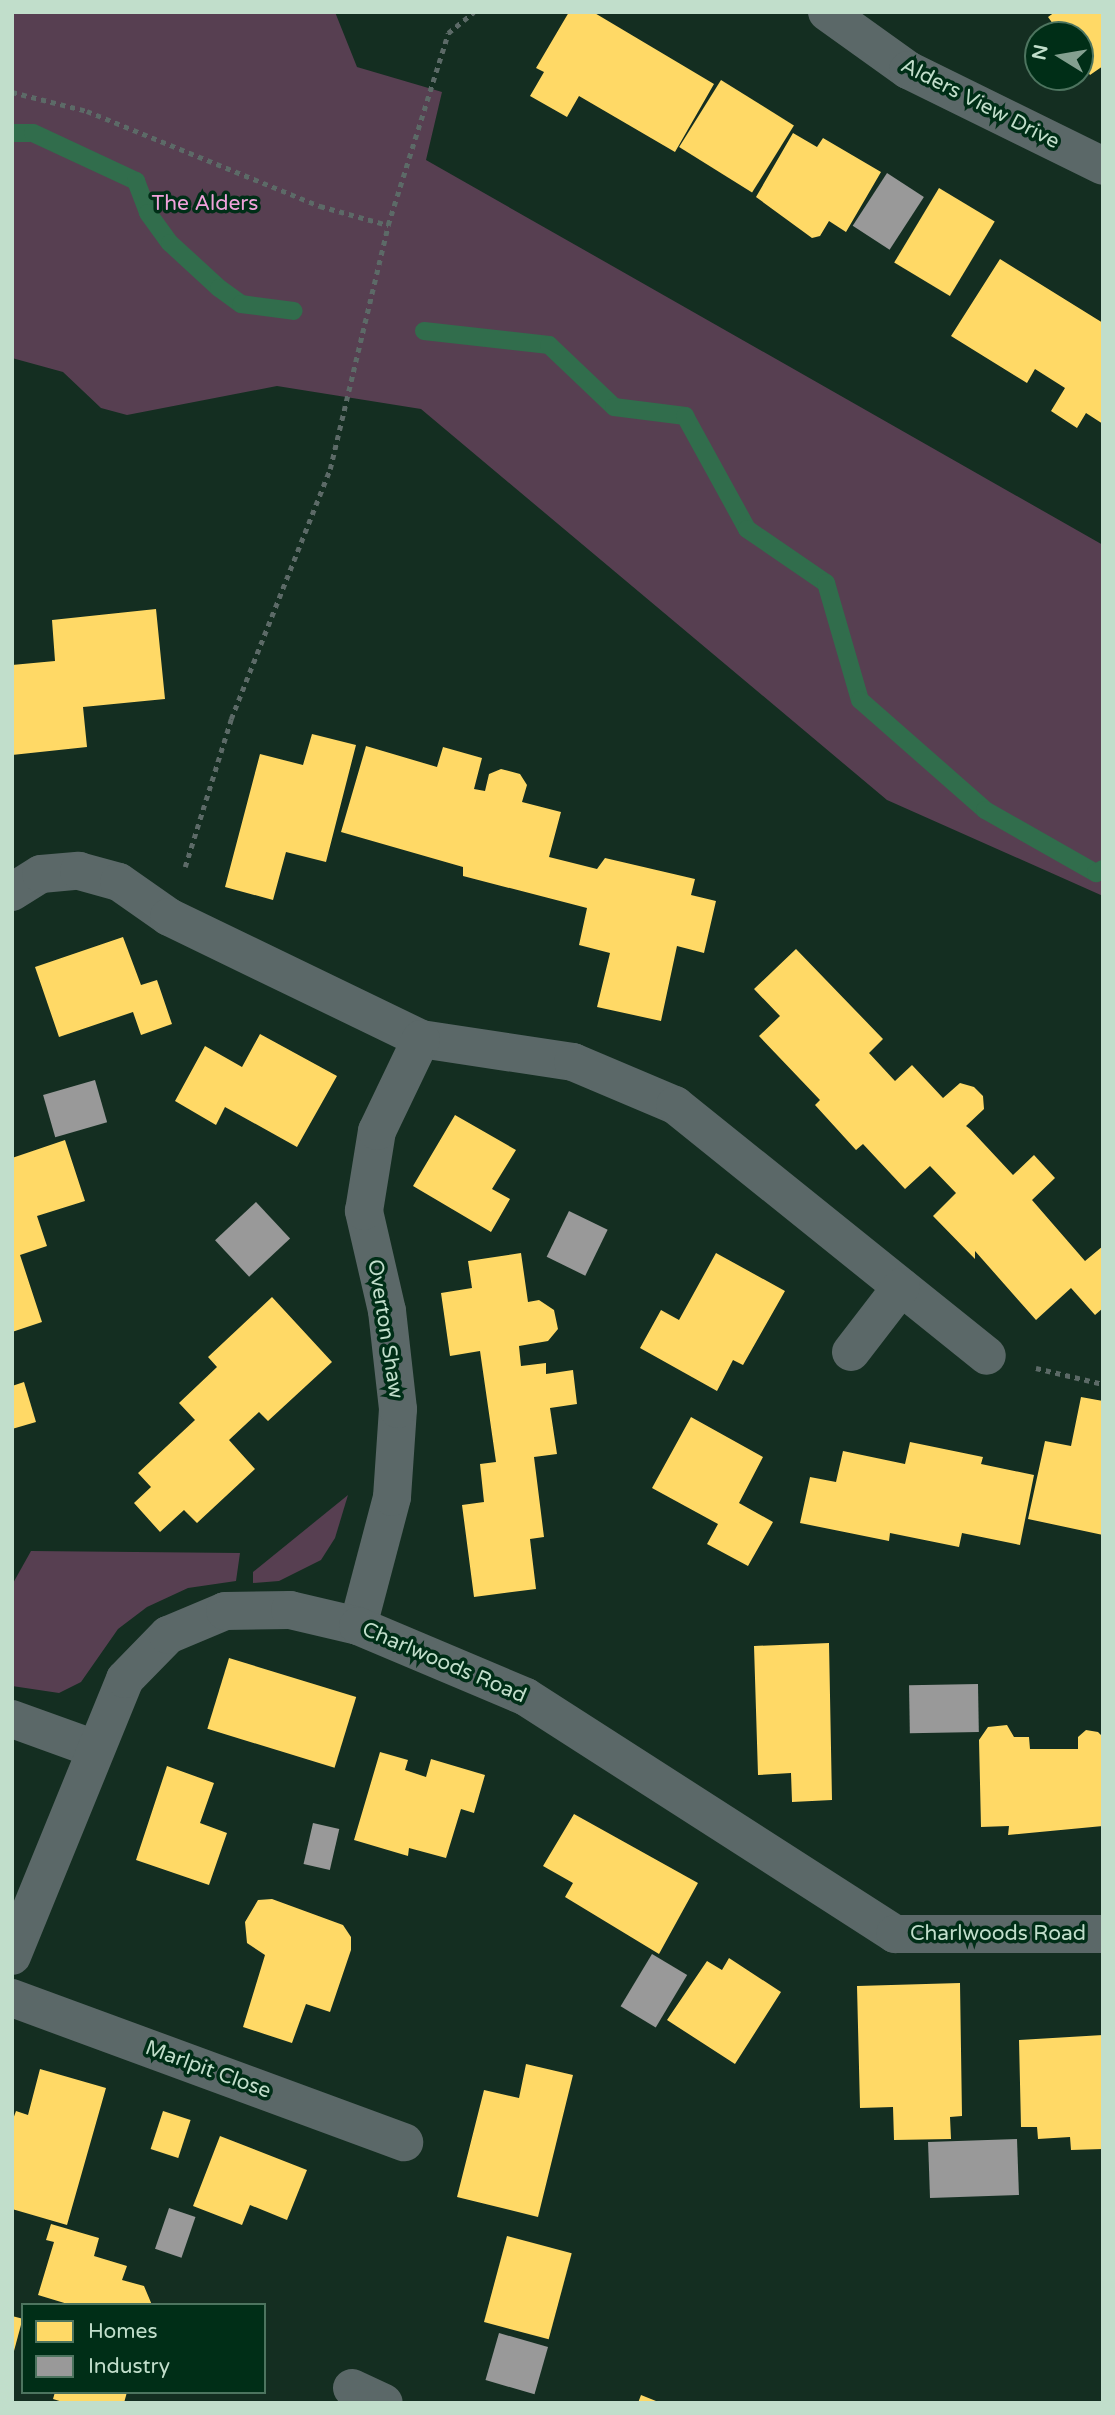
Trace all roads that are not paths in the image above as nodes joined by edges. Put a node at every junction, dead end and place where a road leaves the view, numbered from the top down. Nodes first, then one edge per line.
1 (827, 12) edge
2 (1103, 166) edge
3 (12, 892) edge
4 (421, 1039) junction
5 (901, 1287) junction
6 (851, 1352) dead end
7 (987, 1356) road end
8 (358, 1626) junction
9 (12, 1719) edge
10 (95, 1749) junction
11 (1103, 1934) edge
12 (12, 1956) edge
13 (12, 1998) edge
14 (404, 2142) dead end

1 - 2 street, Alders View Drive
3 - 4 street
4 - 5 street
4 - 8 street, Overton Shaw
5 - 6 street
5 - 7 street
8 - 10 street, Charlwoods Road
8 - 11 street, Charlwoods Road
9 - 10 street
10 - 12 street, Charlwoods Road
13 - 14 street, Marlpit Close

